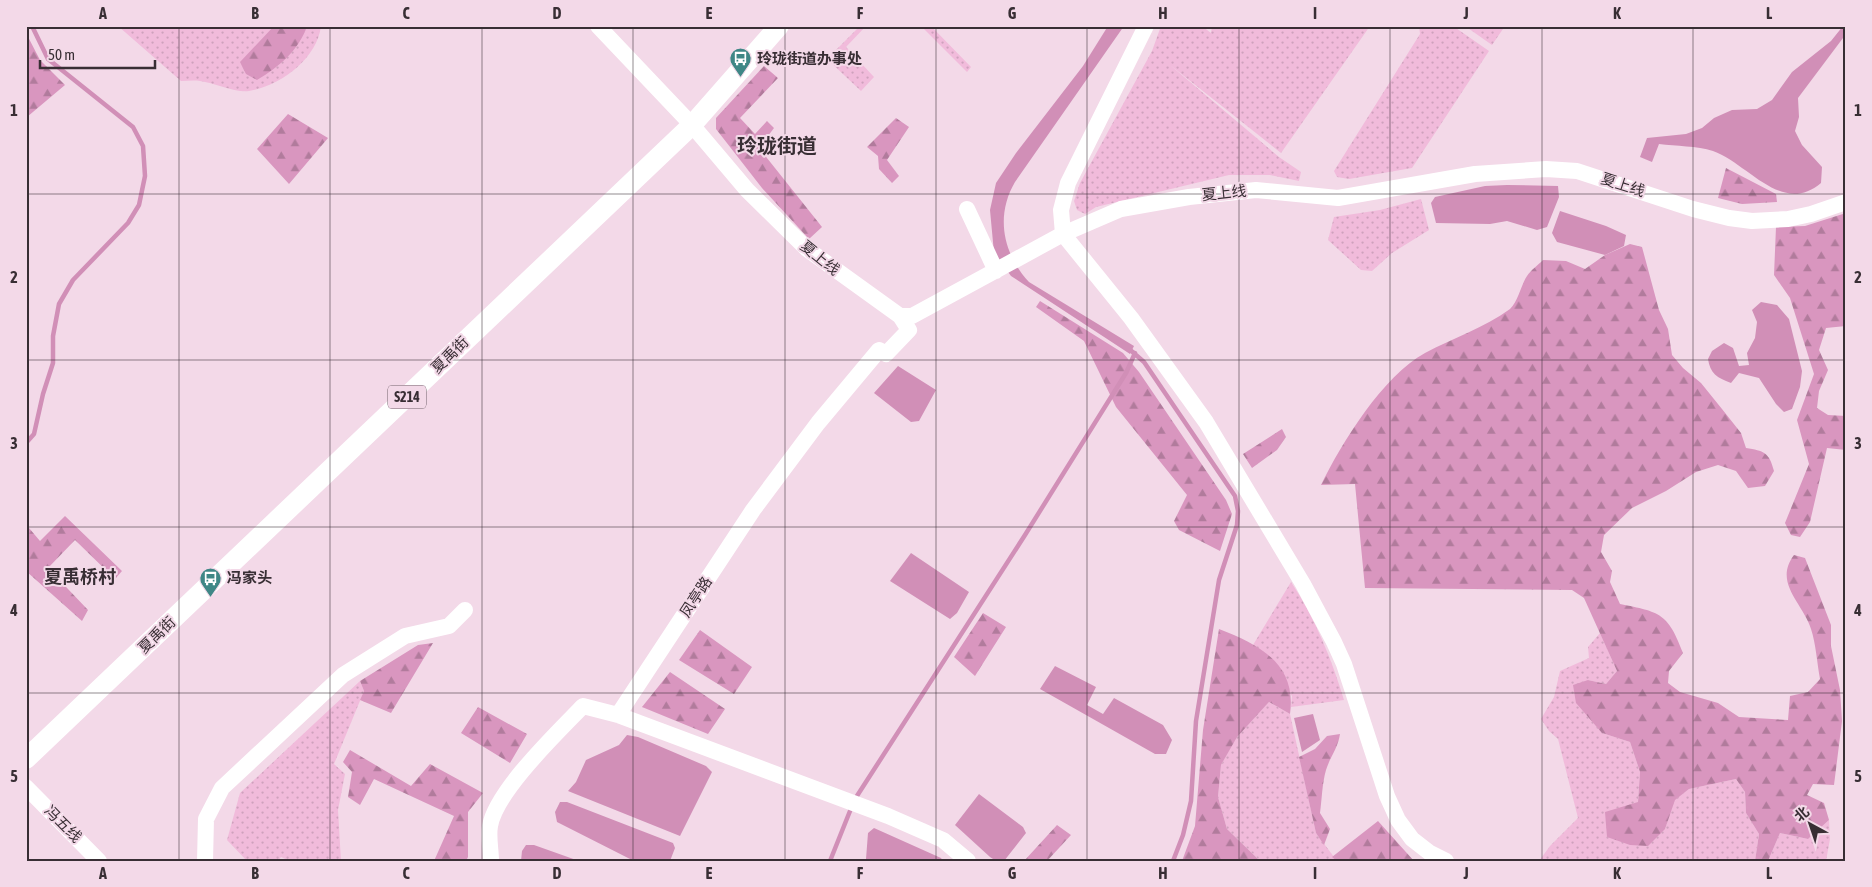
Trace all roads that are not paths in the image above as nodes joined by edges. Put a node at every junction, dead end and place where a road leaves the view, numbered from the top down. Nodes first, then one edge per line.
1 (598, 26) edge
2 (779, 26) edge
3 (1146, 26) edge
4 (692, 125) junction
5 (1846, 202) edge
6 (967, 209) dead end
7 (1063, 234) junction
8 (996, 271) junction
9 (900, 316) junction
10 (465, 610) dead end
11 (618, 715) junction
12 (26, 759) edge
13 (26, 787) edge
14 (99, 861) edge
15 (205, 861) edge
16 (491, 861) edge
17 (968, 861) edge
18 (1446, 861) edge

1 - 4 street, 夏上线
2 - 4 main road, 夏禹街 / S214
3 - 7 street
4 - 9 street, 夏上线
4 - 12 main road, 夏禹街 / S214
5 - 7 street, 夏上线
6 - 8 street
7 - 8 street, 夏上线
7 - 18 street
8 - 9 street, 夏上线
9 - 11 street, 凤亭路
10 - 15 street
11 - 16 street
11 - 17 street
13 - 14 street, 冯五线

